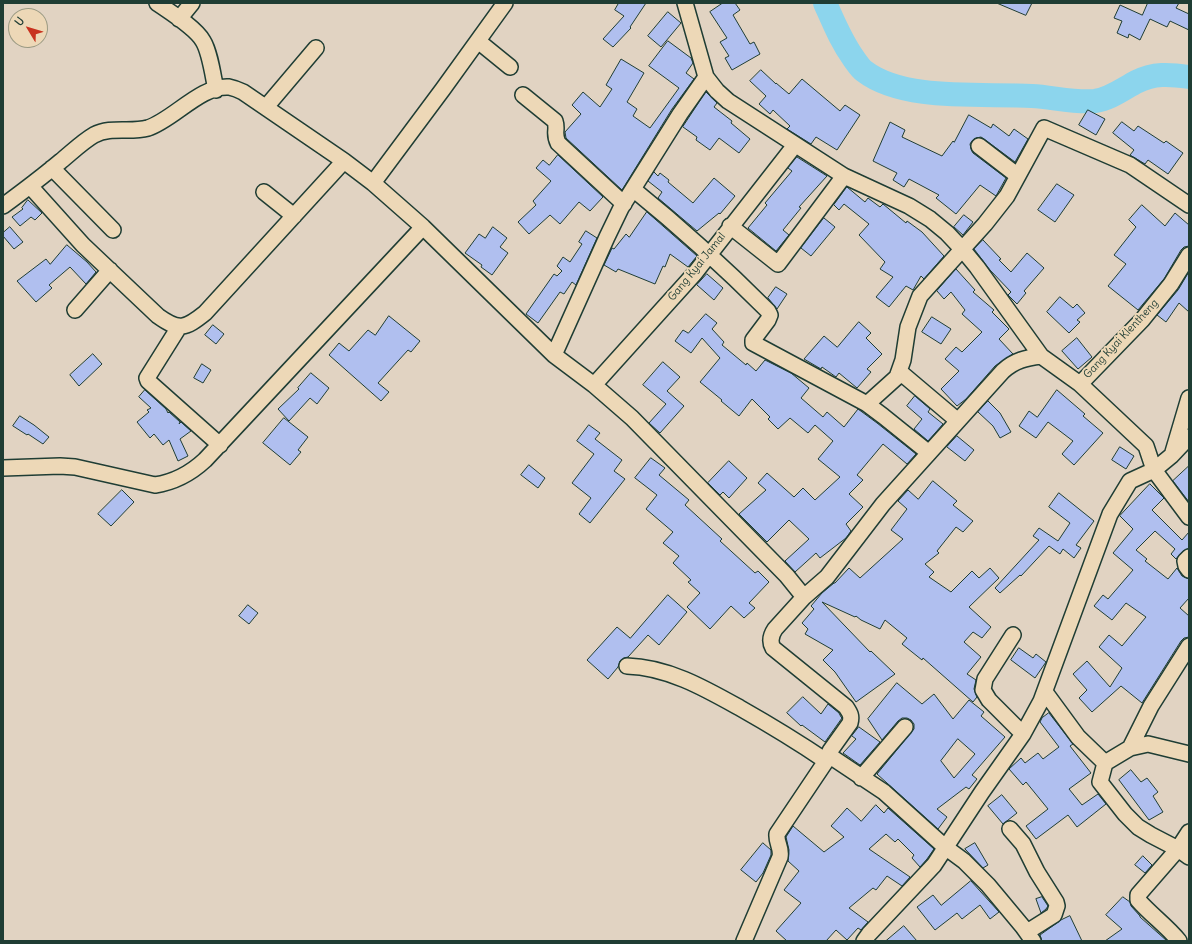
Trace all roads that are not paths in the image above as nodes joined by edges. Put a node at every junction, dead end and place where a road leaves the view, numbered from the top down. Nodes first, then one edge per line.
1 (157, 3) edge
2 (192, 3) edge
3 (505, 3) edge
4 (685, 3) edge
5 (179, 19) junction
6 (478, 41) junction
7 (316, 48) dead end
8 (510, 67) dead end
9 (706, 77) junction
10 (216, 90) junction
11 (522, 95) dead end
12 (266, 107) junction
13 (795, 145) junction
14 (979, 146) dead end
15 (344, 161) junction
16 (52, 168) junction
17 (844, 176) junction
18 (1018, 176) junction
19 (373, 183) junction
20 (30, 186) junction
21 (633, 189) junction
22 (264, 192) dead end
23 (624, 204) junction
24 (1189, 205) edge
25 (3, 206) edge
26 (294, 216) junction
27 (730, 226) junction
28 (423, 227) junction
29 (113, 230) dead end
30 (963, 250) junction
31 (709, 254) junction
32 (1189, 255) edge
33 (110, 270) junction
34 (75, 310) dead end
35 (179, 327) junction
36 (554, 355) junction
37 (1041, 356) junction
38 (900, 372) junction
39 (1080, 384) junction
40 (594, 385) junction
41 (1189, 398) edge
42 (867, 404) junction
43 (958, 421) junction
44 (1189, 437) edge
45 (220, 445) junction
46 (929, 453) junction
47 (1171, 456) junction
48 (3, 468) edge
49 (1154, 470) junction
50 (1189, 517) edge
51 (1189, 557) edge
52 (1189, 570) edge
53 (804, 597) junction
54 (1013, 635) dead end
55 (1189, 646) edge
56 (627, 666) dead end
57 (1045, 692) junction
58 (905, 727) dead end
59 (1023, 734) junction
60 (1130, 748) junction
61 (1189, 754) edge
62 (828, 758) junction
63 (1105, 763) junction
64 (861, 778) junction
65 (1010, 829) dead end
66 (1189, 832) edge
67 (945, 847) junction
68 (1184, 853) edge
69 (1030, 937) edge
70 (744, 941) edge
71 (864, 941) edge
72 (1179, 941) edge

1 - 5 street
2 - 5 street
3 - 6 street
4 - 9 street
5 - 10 street
6 - 8 street
6 - 19 street
7 - 12 street
9 - 13 street
9 - 21 street
10 - 12 street
10 - 16 street
11 - 23 street
12 - 15 street
13 - 17 street
13 - 27 street, Gang Kyai Jamal
14 - 18 street
15 - 19 street
15 - 26 street
16 - 20 street
16 - 29 street
17 - 27 street
17 - 30 street
18 - 24 street
18 - 30 street
19 - 28 street
20 - 25 street
20 - 33 street
21 - 23 street
21 - 31 street
22 - 26 street
23 - 36 street
26 - 35 street
27 - 31 street, Gang Kyai Jamal
28 - 36 street
28 - 45 street
30 - 37 street
30 - 38 street
31 - 40 street, Gang Kyai Jamal
31 - 42 street
32 - 39 street, Gang Kyai Klentheng
33 - 34 street
33 - 35 street
35 - 45 street
36 - 40 street
37 - 39 street
37 - 43 street
38 - 42 street
38 - 43 street
39 - 49 street
40 - 53 street
41 - 47 street
42 - 46 street
43 - 46 street
44 - 47 street
45 - 48 street
46 - 53 street
47 - 49 street
49 - 50 street
49 - 57 street
51 - 52 street
53 - 62 street
54 - 59 street
55 - 60 street
56 - 62 street
57 - 59 street
57 - 63 street
58 - 64 street
59 - 67 street
60 - 61 street
60 - 63 street
62 - 64 street
62 - 70 street
63 - 68 street
64 - 67 street
65 - 69 street
66 - 68 street
67 - 69 street
67 - 71 street
68 - 72 street

